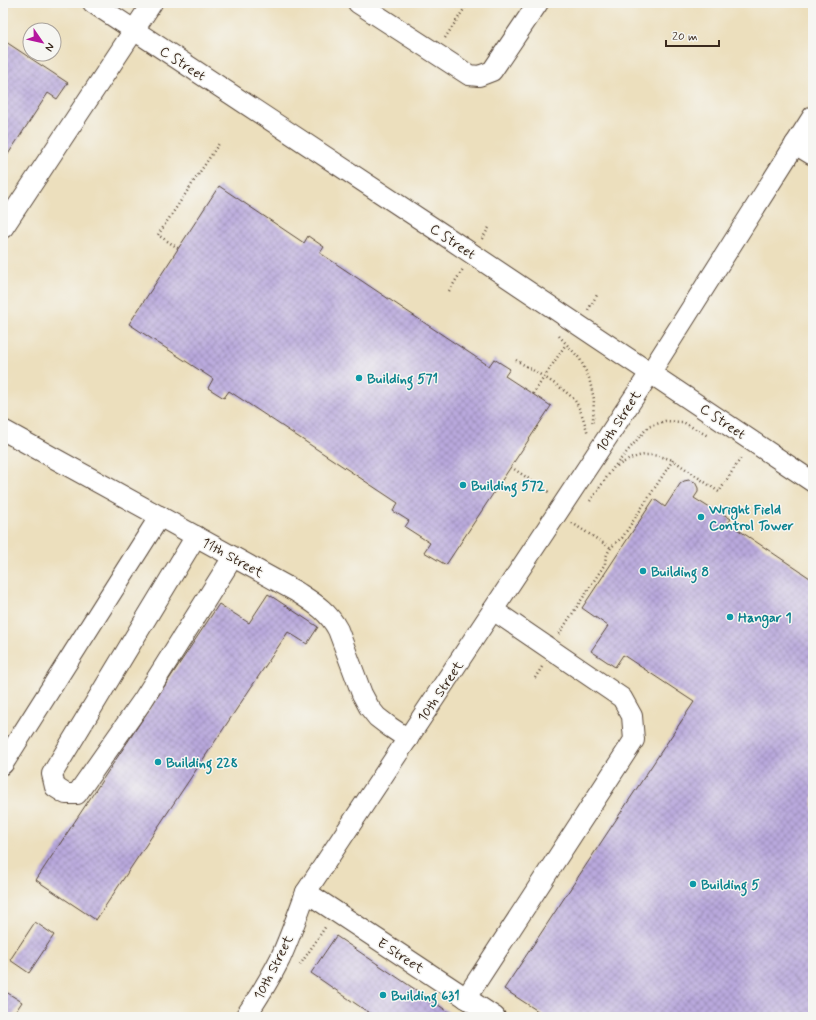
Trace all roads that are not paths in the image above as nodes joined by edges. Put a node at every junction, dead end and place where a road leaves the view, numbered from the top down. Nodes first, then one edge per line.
1 (93, 3) edge
2 (152, 3) edge
3 (358, 3) edge
4 (538, 3) edge
5 (134, 31) junction
6 (813, 116) edge
7 (795, 144) junction
8 (813, 155) edge
9 (3, 228) edge
10 (650, 373) junction
11 (3, 430) edge
12 (813, 482) edge
13 (160, 516) junction
14 (196, 536) junction
15 (233, 556) junction
16 (493, 610) junction
17 (408, 739) junction
18 (3, 764) edge
19 (306, 892) junction
20 (466, 998) junction
21 (245, 1017) edge
22 (495, 1017) edge

1 - 5 street, C Street
2 - 5 street
3 - 4 street
5 - 9 street
5 - 10 street, C Street
6 - 7 street, 10th Street
7 - 8 street
7 - 10 street, 10th Street
10 - 12 street, C Street
10 - 16 street, 10th Street
11 - 13 street, 11th Street
13 - 14 street, 11th Street
13 - 18 street
14 - 15 street, 11th Street
14 - 15 street
15 - 17 street, 11th Street
16 - 17 street, 10th Street
16 - 20 street
17 - 19 street, 10th Street
19 - 20 street, E Street
19 - 21 street, 10th Street
20 - 22 street, E Street

